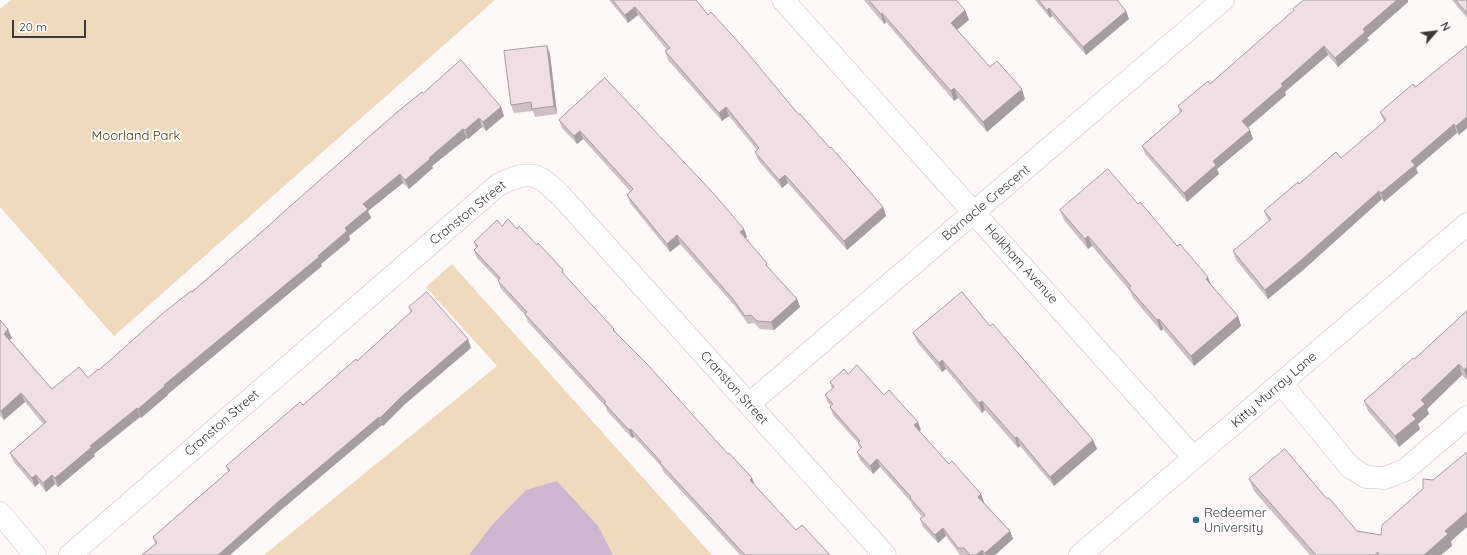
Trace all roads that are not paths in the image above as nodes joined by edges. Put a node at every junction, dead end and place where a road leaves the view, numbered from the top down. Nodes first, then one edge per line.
1 (783, 0) edge
2 (1211, 4) edge
3 (974, 213) junction
4 (1467, 224) edge
5 (1281, 383) junction
6 (749, 404) junction
7 (1467, 417) edge
8 (1194, 458) junction
9 (0, 513) edge
10 (36, 555) edge
11 (70, 555) edge
12 (885, 555) edge
13 (1080, 555) edge

1 - 3 street, Holkham Avenue
2 - 3 street, Barnacle Crescent
3 - 6 street, Barnacle Crescent
3 - 8 street, Holkham Avenue
4 - 5 street, Kitty Murray Lane
5 - 7 street
5 - 8 street, Kitty Murray Lane
6 - 11 street, Cranston Street
6 - 12 street, Cranston Street
8 - 13 street, Kitty Murray Lane
9 - 10 street

